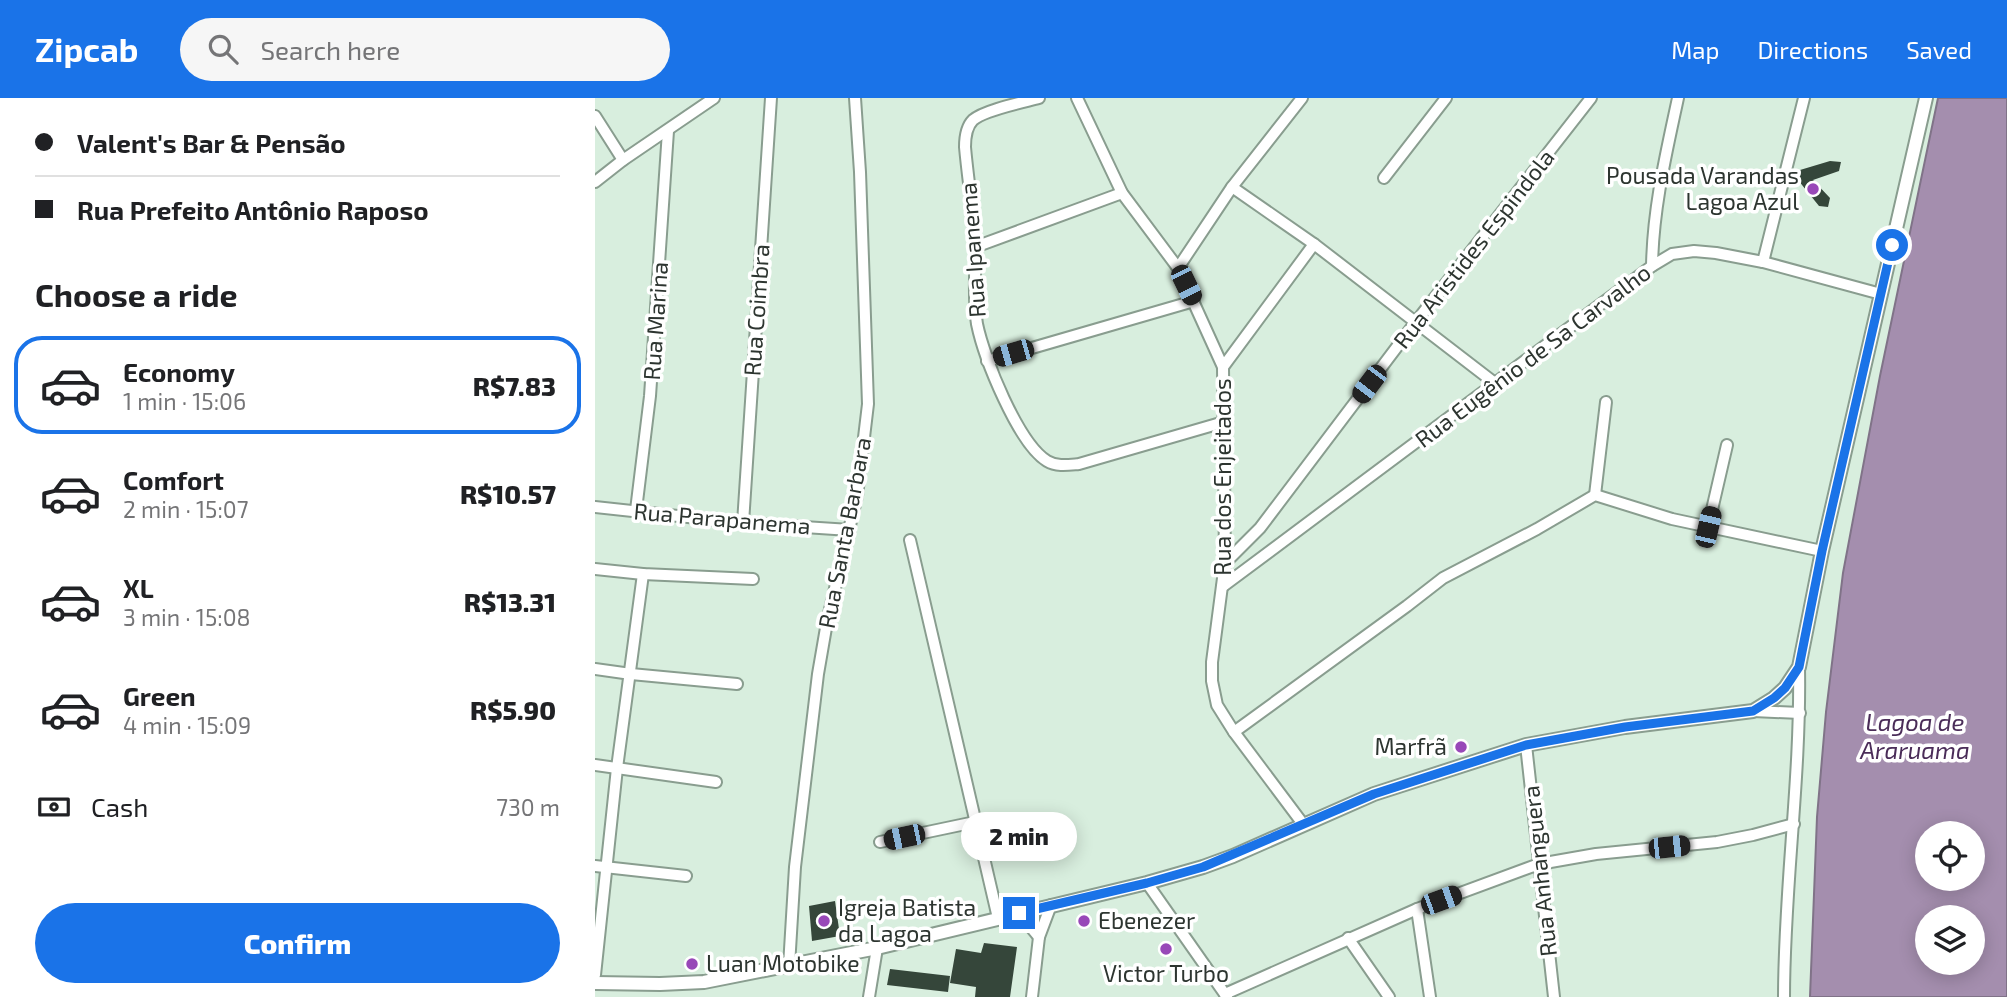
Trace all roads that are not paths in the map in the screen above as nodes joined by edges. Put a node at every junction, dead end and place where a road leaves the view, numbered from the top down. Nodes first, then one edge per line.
1 (714, 98) edge
2 (771, 98) edge
3 (855, 98) edge
4 (1039, 98) edge
5 (1077, 98) edge
6 (1302, 98) edge
7 (1446, 98) edge
8 (1591, 98) edge
9 (1678, 98) edge
10 (1804, 98) edge
11 (1926, 98) edge
12 (595, 116) edge
13 (668, 131) junction
14 (623, 160) junction
15 (1384, 178) dead end
16 (595, 182) edge
17 (1232, 187) junction
18 (1122, 193) junction
19 (1314, 244) junction
20 (975, 247) junction
21 (1763, 262) junction
22 (1652, 266) junction
23 (1178, 268) junction
24 (1881, 294) junction
25 (1194, 301) junction
26 (1415, 323) junction
27 (987, 361) junction
28 (1223, 367) junction
29 (1496, 384) junction
30 (1606, 402) dead end
31 (1223, 422) junction
32 (1727, 445) dead end
33 (1595, 495) junction
34 (595, 506) edge
35 (636, 510) junction
36 (743, 523) junction
37 (1708, 527) junction
38 (850, 530) junction
39 (910, 540) dead end
40 (1822, 551) junction
41 (1225, 563) junction
42 (595, 569) edge
43 (643, 574) junction
44 (753, 579) dead end
45 (1222, 587) junction
46 (1799, 667) junction
47 (595, 669) edge
48 (631, 674) junction
49 (737, 684) dead end
50 (1753, 711) junction
51 (1800, 713) junction
52 (1234, 732) junction
53 (1526, 745) junction
54 (595, 765) edge
55 (617, 768) junction
56 (716, 782) dead end
57 (975, 822) junction
58 (1303, 824) junction
59 (1794, 824) junction
60 (880, 842) dead end
61 (1539, 864) junction
62 (601, 867) edge
63 (686, 876) dead end
64 (1147, 883) junction
65 (1051, 905) junction
66 (1417, 909) junction
67 (1019, 913) junction
68 (998, 918) junction
69 (1039, 937) junction
70 (1348, 938) junction
71 (877, 948) junction
72 (789, 966) junction
73 (595, 975) edge
74 (595, 983) edge
75 (1226, 995) edge
76 (869, 997) edge
77 (1032, 997) edge
78 (1389, 997) edge
79 (1430, 997) edge
80 (1553, 997) edge
81 (1784, 997) edge

1 - 13 street
2 - 36 street, Rua Coimbra
3 - 38 street, Rua Santa Barbara
4 - 20 street, Rua Ipanema
5 - 18 street, Rua dos Enjeitados
6 - 17 street
7 - 15 street
8 - 26 street, Rua Aristides Espindola
9 - 22 street
10 - 21 street
11 - 24 street
12 - 14 street
13 - 14 street
13 - 35 street, Rua Marina
14 - 16 street
17 - 19 street
17 - 23 street
18 - 20 street
18 - 23 street, Rua dos Enjeitados
19 - 26 street
19 - 28 street
20 - 27 street, Rua Ipanema
21 - 22 street, Rua Eugênio de Sa Carvalho
21 - 24 street, Rua Eugênio de Sa Carvalho
22 - 29 street, Rua Eugênio de Sa Carvalho
23 - 25 street, Rua dos Enjeitados
24 - 40 street
25 - 27 street
25 - 28 street, Rua dos Enjeitados
26 - 29 street
26 - 41 street, Rua Aristides Espindola
27 - 31 street, Rua Ipanema
28 - 31 street, Rua dos Enjeitados
29 - 45 street, Rua Eugênio de Sa Carvalho
30 - 33 street
31 - 41 street, Rua dos Enjeitados
32 - 37 street
33 - 37 street
33 - 52 street
34 - 35 street, Rua Parapanema
35 - 36 street, Rua Parapanema
36 - 38 street, Rua Parapanema
37 - 40 street
38 - 72 street, Rua Santa Barbara
39 - 57 street
40 - 46 street
41 - 45 street, Rua dos Enjeitados
42 - 43 street
43 - 44 street
43 - 48 street
45 - 52 street, Rua dos Enjeitados
46 - 50 street
46 - 51 street
47 - 48 street
48 - 49 street
48 - 55 street
50 - 51 street
50 - 53 street
51 - 59 street
52 - 58 street, Rua dos Enjeitados
53 - 58 street
53 - 61 street, Rua Anhanguera
54 - 55 street
55 - 56 street
55 - 62 street
57 - 60 street
57 - 68 street
58 - 64 street
59 - 61 street
59 - 81 street
61 - 66 street
61 - 80 street, Rua Anhanguera
62 - 63 street
62 - 73 street
64 - 65 street
64 - 75 street
65 - 67 street
65 - 69 street
66 - 70 street
66 - 79 street
67 - 68 street
67 - 69 street
68 - 71 street
69 - 77 street
70 - 75 street
70 - 78 street
71 - 72 street
71 - 76 street
72 - 74 street

